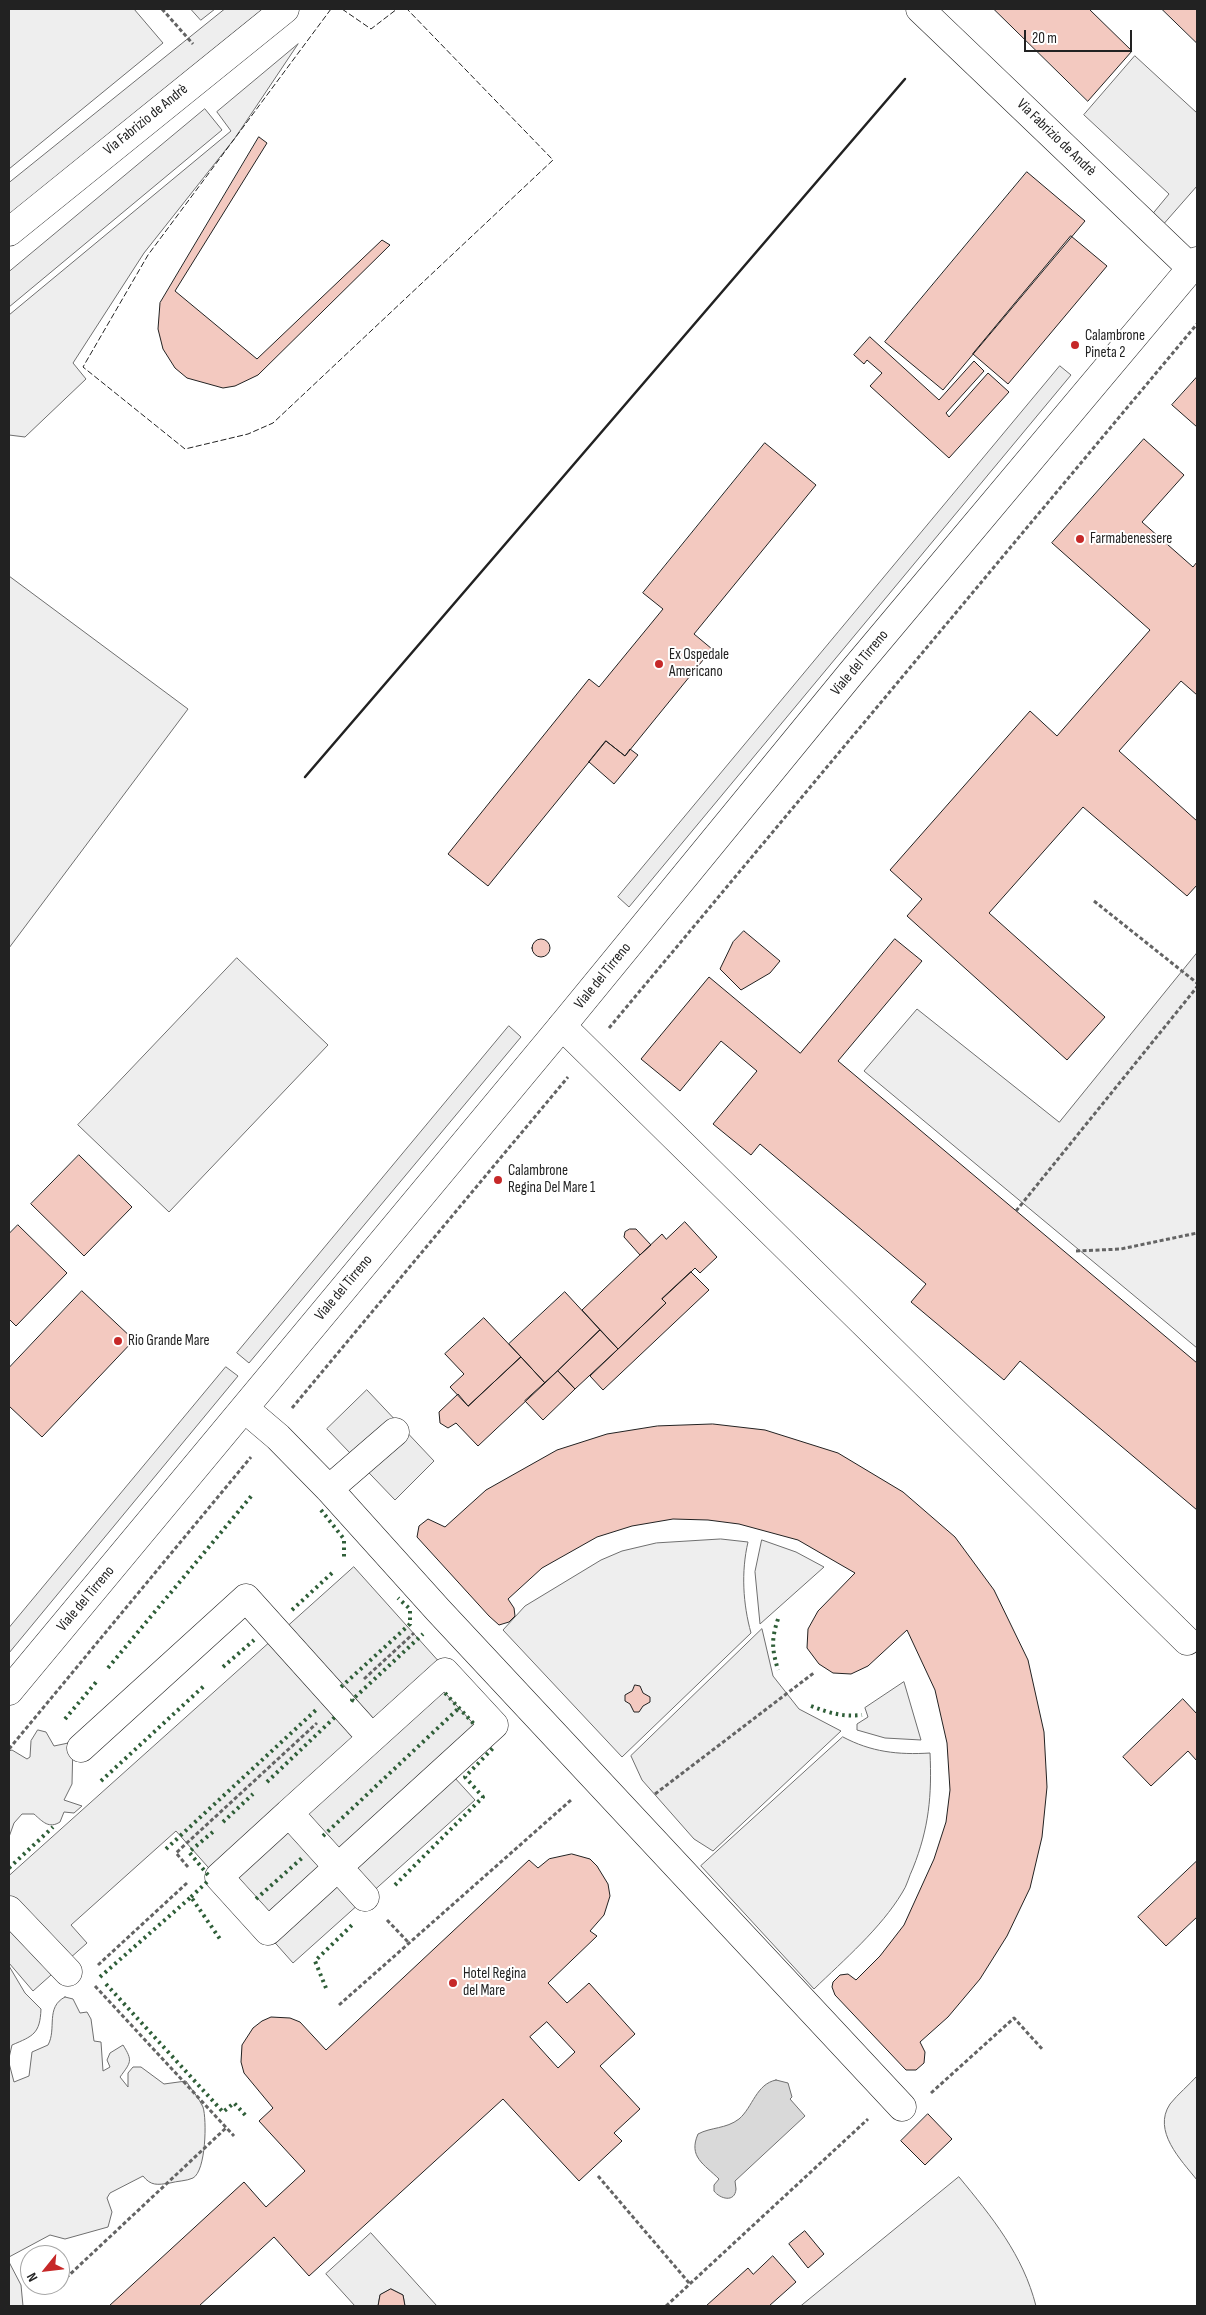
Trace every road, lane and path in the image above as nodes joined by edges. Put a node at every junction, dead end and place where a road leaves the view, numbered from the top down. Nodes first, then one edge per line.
1 (162, 9) edge
2 (285, 9) edge
3 (920, 9) edge
4 (213, 66) junction
5 (9, 232) edge
6 (1194, 264) edge
7 (1094, 901) dead end
8 (1197, 985) edge
9 (562, 1026) junction
10 (1016, 1211) dead end
11 (1197, 1233) edge
12 (1076, 1251) dead end
13 (245, 1409) junction
14 (394, 1432) dead end
15 (329, 1489) junction
16 (438, 1610) junction
17 (1187, 1641) dead end
18 (815, 1672) dead end
19 (9, 1691) edge
20 (339, 1702) junction
21 (372, 1738) junction
22 (81, 1748) dead end
23 (595, 1778) junction
24 (289, 1813) junction
25 (631, 1816) junction
26 (338, 1867) junction
27 (189, 1868) dead end
28 (188, 1882) dead end
29 (365, 1897) dead end
30 (9, 1910) edge
31 (77, 1974) junction
32 (339, 2005) dead end
33 (1043, 2050) dead end
34 (897, 2101) junction
35 (227, 2127) junction
36 (234, 2136) dead end
37 (598, 2176) dead end
38 (70, 2274) edge
39 (690, 2284) junction
40 (666, 2306) edge

1 - 4 path
2 - 4 street, Via Fabrizio de Andrè
3 - 6 street, Via Fabrizio de Andrè
4 - 5 street, Via Fabrizio de Andrè
6 - 9 street, Viale del Tirreno
7 - 8 path
8 - 10 path
9 - 13 street, Viale del Tirreno
9 - 17 street
11 - 12 path
13 - 15 street
13 - 19 street, Viale del Tirreno
14 - 15 street
15 - 16 street
16 - 20 path
16 - 23 street
18 - 25 path
20 - 21 street
20 - 22 street
20 - 27 path
21 - 24 street
21 - 26 street
23 - 25 street
23 - 32 path
24 - 26 street
24 - 26 street
25 - 34 street
26 - 29 street
28 - 31 path
30 - 31 street
31 - 35 path
33 - 34 path
34 - 39 path
35 - 36 path
35 - 38 path
37 - 39 path
39 - 40 path

